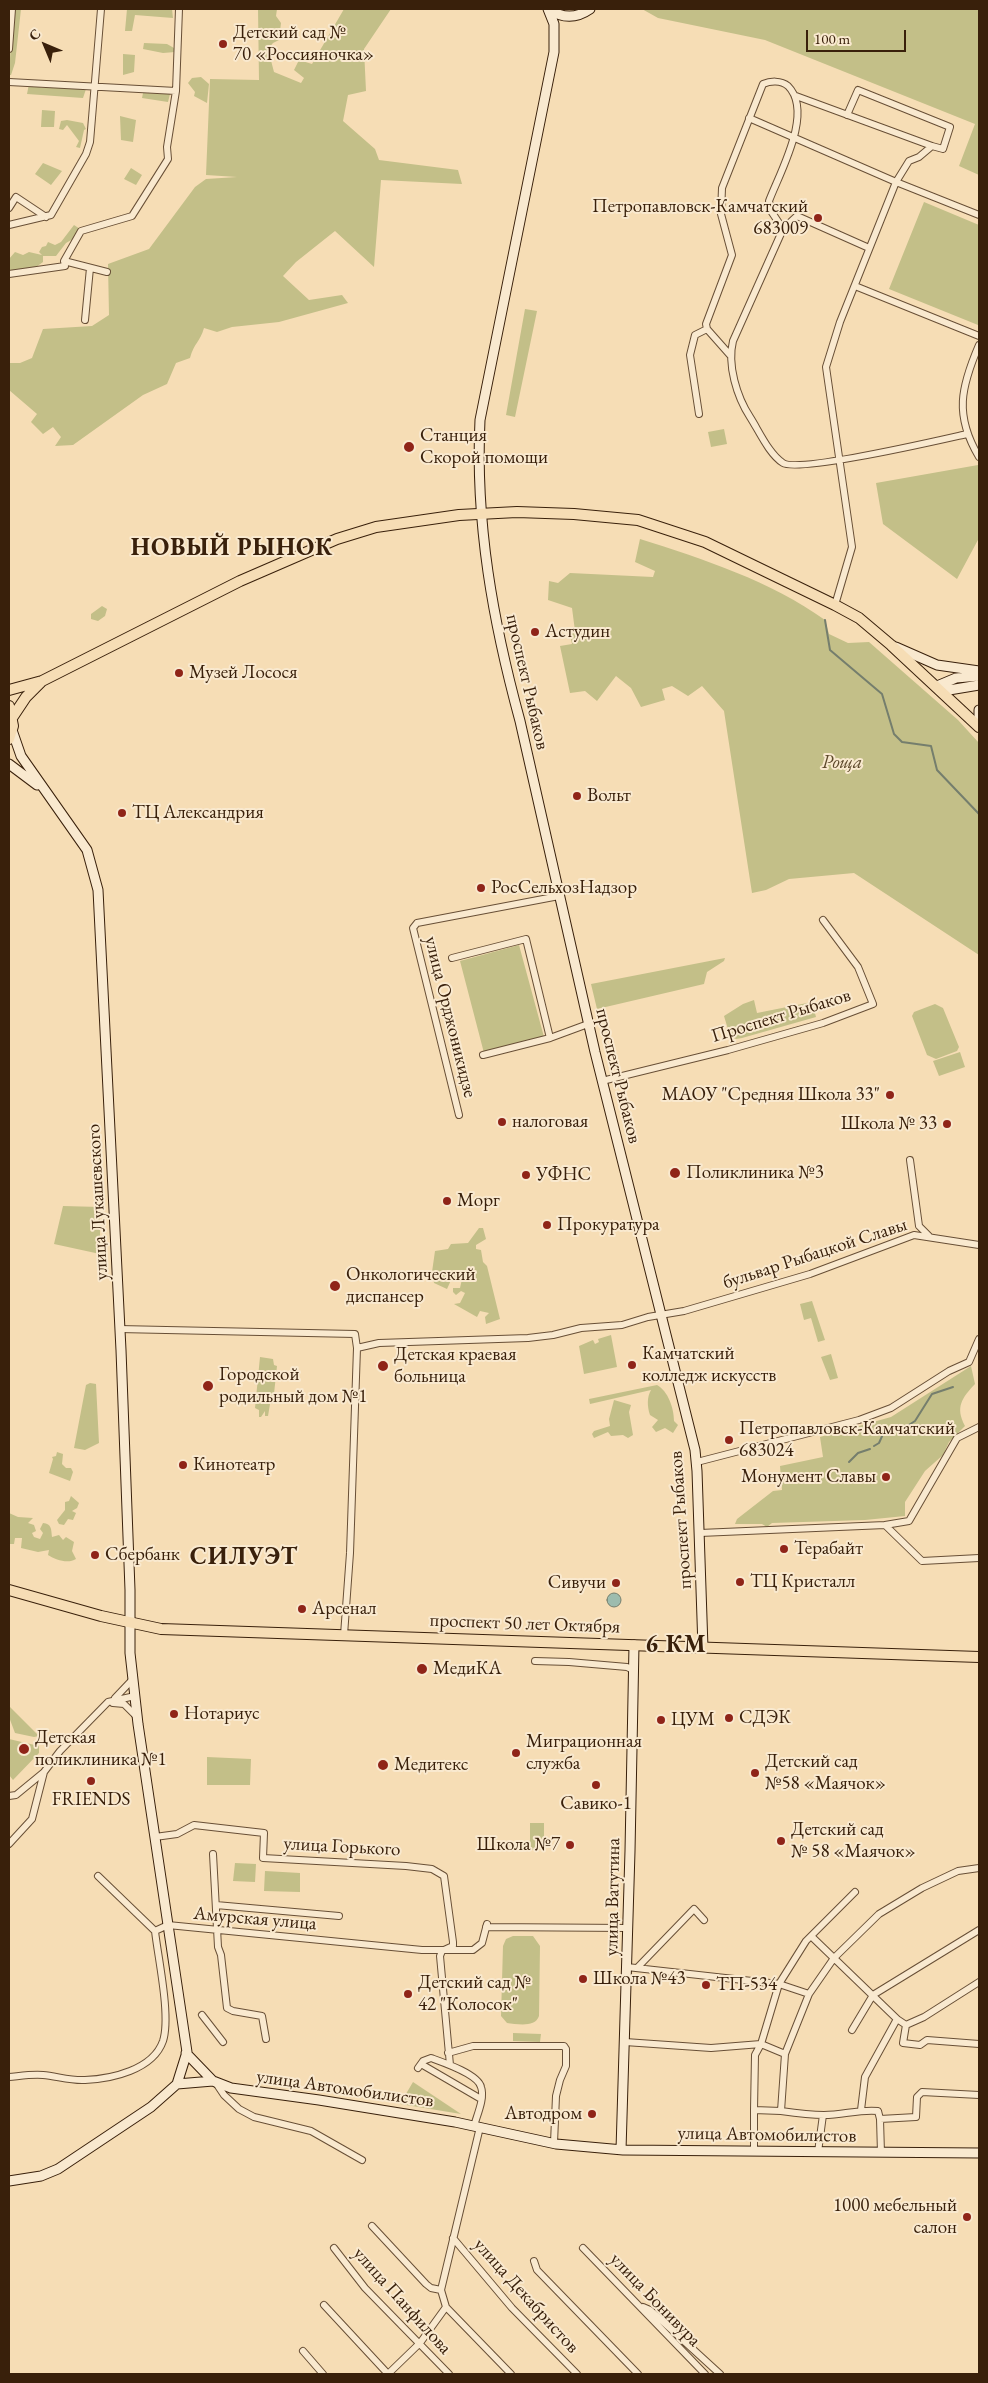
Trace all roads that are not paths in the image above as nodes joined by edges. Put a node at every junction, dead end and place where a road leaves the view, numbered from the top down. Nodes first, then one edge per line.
1 (12, 9) edge
2 (101, 9) edge
3 (179, 9) edge
4 (548, 9) edge
5 (590, 9) edge
6 (9, 49) edge
7 (9, 82) edge
8 (94, 85) junction
9 (176, 91) junction
10 (796, 96) junction
11 (847, 115) junction
12 (749, 118) junction
13 (794, 136) junction
14 (932, 146) junction
15 (896, 182) junction
16 (9, 208) edge
17 (979, 215) edge
18 (46, 217) junction
19 (9, 225) edge
20 (783, 229) junction
21 (870, 248) junction
22 (64, 261) junction
23 (90, 268) junction
24 (107, 272) dead end
25 (9, 274) edge
26 (855, 286) junction
27 (86, 320) dead end
28 (707, 329) junction
29 (979, 336) edge
30 (979, 345) edge
31 (730, 355) junction
32 (699, 414) dead end
33 (966, 434) junction
34 (979, 457) edge
35 (839, 459) junction
36 (480, 514) junction
37 (835, 605) junction
38 (891, 645) junction
39 (979, 671) edge
40 (979, 676) edge
41 (42, 681) junction
42 (979, 686) edge
43 (940, 688) junction
44 (9, 690) edge
45 (9, 706) edge
46 (979, 710) edge
47 (12, 718) junction
48 (979, 721) edge
49 (979, 727) edge
50 (10, 734) edge
51 (9, 764) edge
52 (47, 794) junction
53 (559, 896) junction
54 (823, 920) dead end
55 (452, 958) dead end
56 (588, 1024) junction
57 (550, 1038) junction
58 (483, 1055) dead end
59 (602, 1081) junction
60 (459, 1115) dead end
61 (910, 1160) dead end
62 (929, 1236) junction
63 (979, 1245) edge
64 (661, 1315) junction
65 (119, 1329) junction
66 (979, 1339) edge
67 (357, 1348) junction
68 (979, 1427) edge
69 (697, 1462) junction
70 (885, 1525) junction
71 (700, 1533) junction
72 (979, 1558) edge
73 (9, 1590) edge
74 (130, 1623) junction
75 (344, 1635) junction
76 (634, 1645) junction
77 (703, 1648) junction
78 (979, 1657) edge
79 (535, 1661) dead end
80 (633, 1670) junction
81 (133, 1679) junction
82 (135, 1696) junction
83 (112, 1700) junction
84 (104, 1705) junction
85 (138, 1718) junction
86 (44, 1772) junction
87 (9, 1796) edge
88 (155, 1837) junction
89 (9, 1844) edge
90 (213, 1854) dead end
91 (979, 1868) edge
92 (98, 1876) dead end
93 (855, 1892) dead end
94 (216, 1905) junction
95 (339, 1916) dead end
96 (704, 1920) dead end
97 (168, 1925) junction
98 (628, 1928) junction
99 (217, 1930) junction
100 (979, 1930) edge
101 (155, 1931) junction
102 (811, 1936) junction
103 (444, 1950) junction
104 (834, 1958) junction
105 (627, 1968) junction
106 (637, 1968) junction
107 (979, 1982) edge
108 (779, 1984) junction
109 (809, 1994) junction
110 (873, 1995) junction
111 (202, 2015) dead end
112 (897, 2018) junction
113 (906, 2026) junction
114 (852, 2030) dead end
115 (266, 2039) dead end
116 (223, 2042) dead end
117 (625, 2042) junction
118 (761, 2044) junction
119 (979, 2044) edge
120 (186, 2053) junction
121 (448, 2053) junction
122 (785, 2054) junction
123 (450, 2065) junction
124 (9, 2077) edge
125 (215, 2082) junction
126 (177, 2084) junction
127 (979, 2095) edge
128 (481, 2098) junction
129 (754, 2110) junction
130 (861, 2110) junction
131 (781, 2111) junction
132 (823, 2115) junction
133 (880, 2119) junction
134 (477, 2126) junction
135 (554, 2143) junction
136 (621, 2150) junction
137 (754, 2152) junction
138 (818, 2152) junction
139 (881, 2153) junction
140 (979, 2154) edge
141 (362, 2160) dead end
142 (9, 2182) edge
143 (372, 2226) dead end
144 (453, 2238) junction
145 (334, 2248) dead end
146 (583, 2248) dead end
147 (534, 2261) dead end
148 (441, 2290) junction
149 (324, 2305) dead end
150 (640, 2306) junction
151 (446, 2307) junction
152 (420, 2344) junction
153 (303, 2352) dead end
154 (324, 2374) edge
155 (388, 2374) edge
156 (449, 2374) edge
157 (511, 2374) edge
158 (577, 2374) edge
159 (638, 2374) edge
160 (705, 2374) edge
161 (720, 2374) edge

1 - 6 street
2 - 8 street
3 - 9 street
4 - 5 main road
4 - 36 main road, проспект Рыбаков
7 - 8 street
8 - 9 street
8 - 18 street
9 - 22 street
10 - 11 street
10 - 12 street
10 - 13 street
11 - 14 street
11 - 14 street
12 - 13 street
12 - 28 street
13 - 15 street
13 - 20 street
14 - 15 street
15 - 17 street
15 - 21 street
16 - 18 street
18 - 19 street
20 - 21 street
20 - 31 street
21 - 26 street
22 - 23 street
22 - 25 street
23 - 24 street
23 - 27 street
26 - 29 street
26 - 35 street
28 - 31 street
28 - 32 street
30 - 33 street
31 - 35 street
33 - 34 street
33 - 35 street
35 - 37 street
36 - 37 main road
36 - 41 main road
36 - 53 main road, проспект Рыбаков
37 - 38 main road
38 - 39 main road
38 - 43 main road
40 - 43 main road
41 - 44 main road
41 - 47 main road
42 - 43 main road
43 - 49 main road
45 - 47 main road
46 - 48 main road
47 - 50 main road
50 - 52 main road, улица Лукашевского
51 - 52 main road, улица Лукашевского
52 - 65 main road, улица Лукашевского
53 - 56 main road, проспект Рыбаков
53 - 60 street, улица Орджоникидзе
54 - 59 street, Проспект Рыбаков
55 - 57 street
56 - 57 street
56 - 59 main road, проспект Рыбаков
57 - 58 street
59 - 64 main road, проспект Рыбаков
61 - 62 street
62 - 63 street, бульвар Рыбацкой Славы
62 - 64 street, бульвар Рыбацкой Славы
64 - 67 street, бульвар Рыбацкой Славы
64 - 69 main road, проспект Рыбаков
65 - 67 street
65 - 74 main road, улица Лукашевского
66 - 69 street
67 - 75 street
68 - 70 street
69 - 71 main road, проспект Рыбаков
70 - 71 street
70 - 72 street
71 - 77 main road, проспект Рыбаков
73 - 74 main road, проспект 50 лет Октября
74 - 75 main road, проспект 50 лет Октября
74 - 81 main road, улица Лукашевского
75 - 76 main road, проспект 50 лет Октября
76 - 77 main road, проспект 50 лет Октября
76 - 80 main road, улица Ватутина
77 - 78 main road, проспект 50 лет Октября
79 - 80 street
80 - 98 main road, улица Ватутина
81 - 82 main road, улица Лукашевского
81 - 83 street
82 - 83 street
82 - 85 main road, улица Лукашевского
83 - 84 street
84 - 85 street
84 - 86 street
85 - 88 main road, улица Лукашевского
86 - 87 street
86 - 89 street
88 - 97 main road, улица Лукашевского
88 - 103 street, улица Горького
90 - 94 street
91 - 104 street
92 - 101 street
93 - 102 street
94 - 95 street
94 - 99 street
96 - 106 street
97 - 99 street, Амурская улица
97 - 101 street
97 - 120 main road, улица Лукашевского
98 - 103 street
98 - 105 main road, улица Ватутина
99 - 103 street, Амурская улица
99 - 115 street
100 - 110 street
101 - 124 street
102 - 104 street
102 - 108 street
103 - 121 street, улица Горького
104 - 109 street
104 - 110 street
105 - 106 street
105 - 117 main road, улица Ватутина
106 - 108 street
107 - 113 street
108 - 109 street
108 - 118 street
109 - 122 street
110 - 112 street
110 - 114 street
111 - 116 street
112 - 113 street
112 - 130 street
113 - 119 street
117 - 118 street
117 - 136 main road, улица Ватутина
118 - 122 street
118 - 129 street
120 - 125 main road, улица Автомобилистов
120 - 126 main road
121 - 123 street, улица Горького
121 - 135 street
122 - 131 street
123 - 128 street, улица Автомобилистов
123 - 128 street, улица Автомобилистов
125 - 126 main road, улица Автомобилистов
125 - 134 main road, улица Автомобилистов
125 - 141 street
126 - 142 main road
127 - 133 street
128 - 134 street
129 - 131 street
129 - 137 street
130 - 132 street
130 - 133 street
131 - 132 street
132 - 138 street
133 - 139 street
134 - 135 main road, улица Автомобилистов
134 - 144 street
135 - 136 main road, улица Автомобилистов
136 - 137 main road, улица Автомобилистов
137 - 138 main road, улица Автомобилистов
138 - 139 main road, улица Автомобилистов
139 - 140 main road, улица Автомобилистов
143 - 148 street
144 - 148 street
144 - 158 street, улица Декабристов
145 - 152 street, улица Панфилова
146 - 150 street, улица Бонивура
147 - 159 street
148 - 151 street
149 - 155 street
150 - 160 street, улица Бонивура
150 - 161 street
151 - 152 street
151 - 157 street
152 - 155 street
152 - 156 street, улица Панфилова
153 - 154 street

